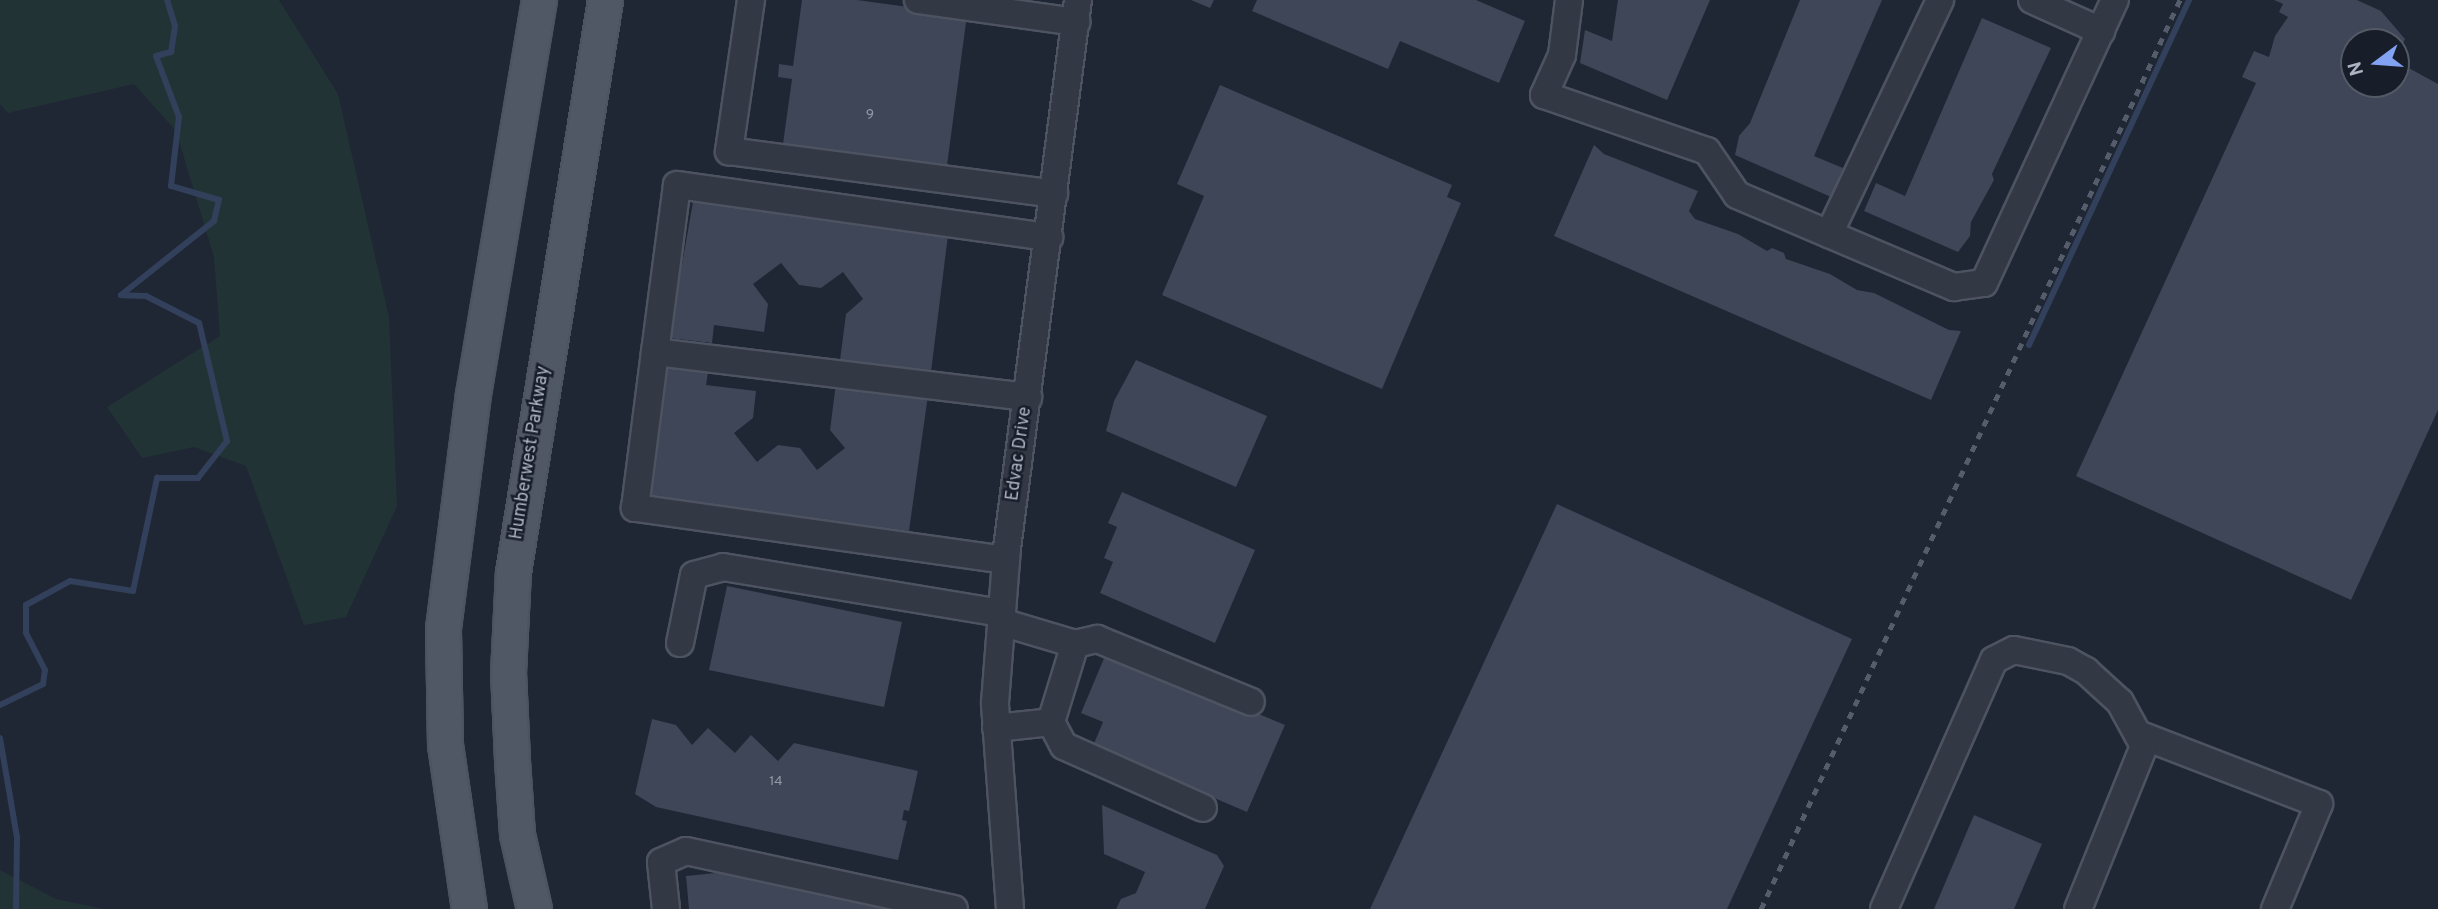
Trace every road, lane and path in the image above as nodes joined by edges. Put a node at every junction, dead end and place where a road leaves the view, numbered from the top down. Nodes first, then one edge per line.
1 (539, 0) edge
2 (605, 0) edge
3 (751, 0) edge
4 (918, 0) edge
5 (1569, 0) edge
6 (1940, 0) edge
7 (2032, 0) edge
8 (2115, 0) edge
9 (1077, 11) edge
10 (2101, 30) junction
11 (1054, 194) junction
12 (1829, 234) junction
13 (1049, 237) junction
14 (655, 352) junction
15 (1028, 397) junction
16 (1006, 560) junction
17 (1002, 618) junction
18 (680, 643) dead end
19 (1075, 643) junction
20 (1251, 702) dead end
21 (1051, 722) junction
22 (996, 728) junction
23 (2138, 734) junction
24 (1203, 808) dead end
25 (469, 909) edge
26 (534, 909) edge
27 (666, 909) edge
28 (954, 909) edge
29 (1010, 909) edge
30 (1884, 909) edge
31 (2078, 909) edge
32 (2275, 909) edge

1 - 25 main road
2 - 26 main road, Humberwest Parkway
3 - 11 street
4 - 9 street
5 - 12 street
6 - 12 street
7 - 10 street
8 - 10 street
9 - 11 street, Edvac Drive
10 - 12 street
11 - 13 street, Edvac Drive
13 - 14 street
13 - 15 street, Edvac Drive
14 - 15 street
14 - 16 street
15 - 16 street, Edvac Drive
16 - 17 street, Edvac Drive
17 - 18 street
17 - 19 street
17 - 22 street, Edvac Drive
19 - 20 street
19 - 21 street
21 - 22 street
21 - 24 street
22 - 29 street, Edvac Drive
23 - 30 street
23 - 31 street
23 - 32 street
27 - 28 street

